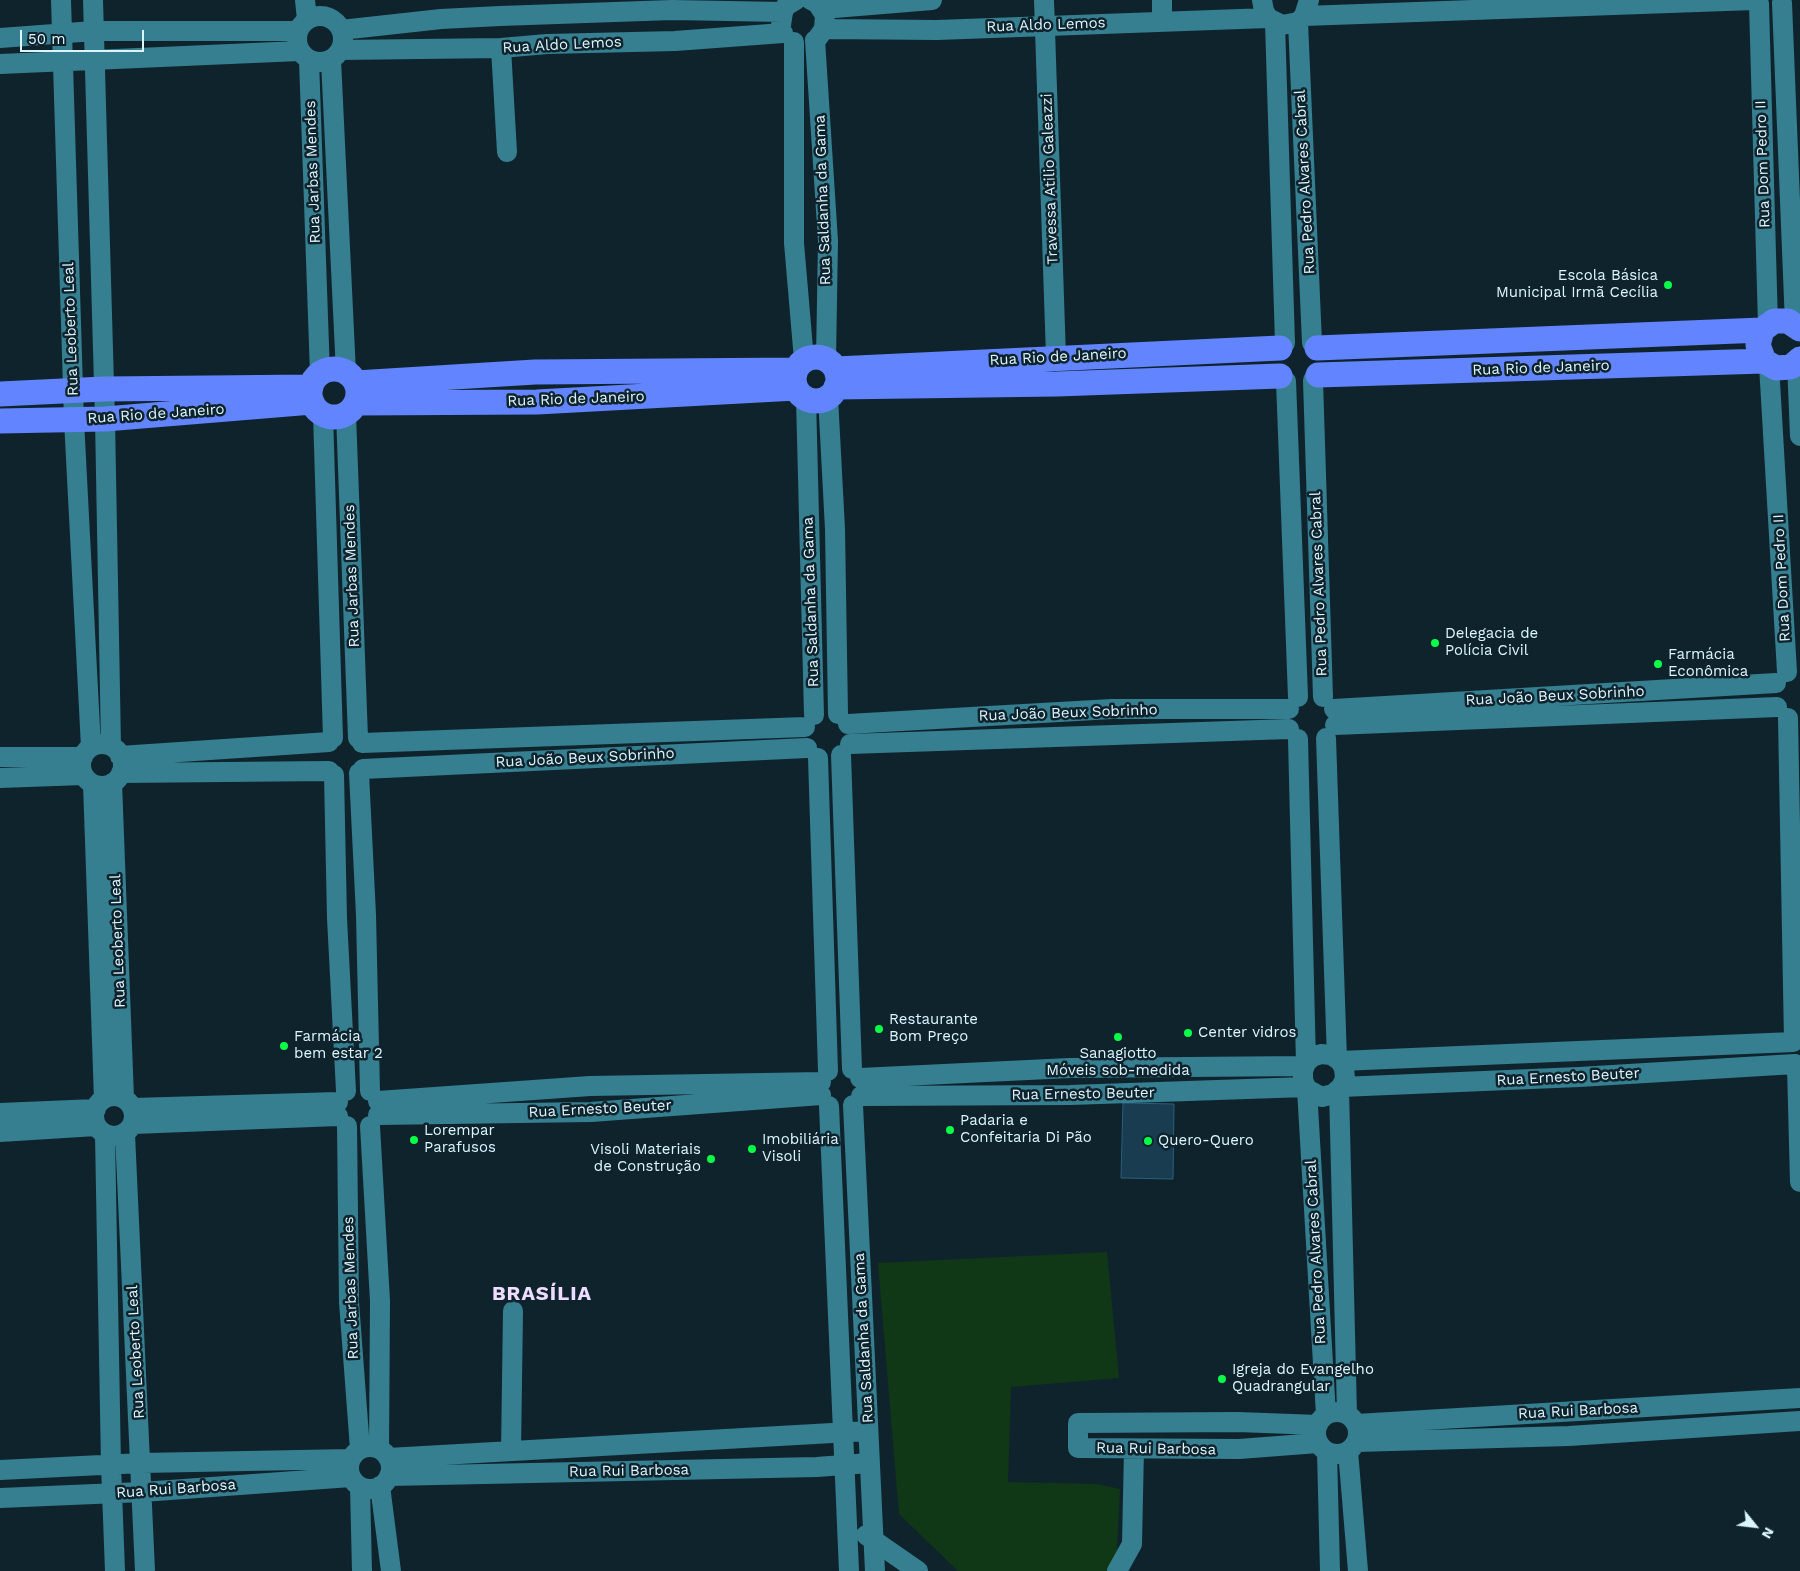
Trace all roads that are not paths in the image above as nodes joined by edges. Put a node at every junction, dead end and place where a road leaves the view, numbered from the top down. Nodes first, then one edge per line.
1 (61, 0) edge
2 (93, 0) edge
3 (305, 0) edge
4 (934, 0) edge
5 (1044, 0) edge
6 (1162, 0) edge
7 (1756, 2) edge
8 (1784, 2) edge
9 (799, 4) edge
10 (1525, 4) edge
11 (571, 7) edge
12 (547, 8) edge
13 (672, 10) junction
14 (1304, 13) edge
15 (1268, 14) edge
16 (335, 16) edge
17 (442, 19) junction
18 (1162, 21) junction
19 (1045, 25) junction
20 (937, 30) junction
21 (94, 31) junction
22 (62, 34) junction
23 (820, 35) junction
24 (789, 37) junction
25 (0, 38) edge
26 (303, 40) junction
27 (675, 41) junction
28 (547, 44) junction
29 (570, 44) junction
30 (501, 48) junction
31 (444, 50) junction
32 (336, 55) junction
33 (94, 60) junction
34 (62, 62) junction
35 (0, 64) edge
36 (507, 152) dead end
37 (828, 241) junction
38 (794, 243) junction
39 (1797, 326) edge
40 (1765, 327) junction
41 (1283, 345) junction
42 (1315, 345) junction
43 (1087, 356) junction
44 (1056, 357) junction
45 (1798, 361) edge
46 (1767, 363) junction
47 (535, 372) junction
48 (1315, 378) junction
49 (816, 379) junction
50 (1283, 379) junction
51 (1088, 383) junction
52 (104, 389) junction
53 (74, 390) junction
54 (0, 394) edge
55 (334, 394) junction
56 (537, 402) junction
57 (105, 419) junction
58 (74, 420) junction
59 (0, 421) edge
60 (1800, 436) edge
61 (835, 529) junction
62 (808, 530) junction
63 (1788, 674) edge
64 (1293, 703) junction
65 (1788, 715) edge
66 (1329, 717) junction
67 (810, 721) junction
68 (844, 734) junction
69 (1294, 734) junction
70 (331, 740) junction
71 (360, 740) junction
72 (812, 753) junction
73 (0, 757) edge
74 (116, 765) junction
75 (87, 766) junction
76 (361, 771) junction
77 (332, 773) junction
78 (0, 778) edge
79 (1331, 883) junction
80 (1302, 885) junction
81 (1333, 951) junction
82 (1304, 952) junction
83 (1796, 1039) edge
84 (1338, 1060) junction
85 (1305, 1064) junction
86 (1797, 1066) edge
87 (856, 1087) junction
88 (825, 1088) junction
89 (1306, 1088) junction
90 (1340, 1088) junction
91 (374, 1108) junction
92 (342, 1109) junction
93 (0, 1113) edge
94 (115, 1116) junction
95 (0, 1132) edge
96 (1800, 1182) edge
97 (380, 1301) junction
98 (349, 1302) junction
99 (513, 1311) dead end
100 (1800, 1399) edge
101 (1570, 1411) junction
102 (1800, 1421) edge
103 (1238, 1422) junction
104 (868, 1432) junction
105 (843, 1433) junction
106 (1352, 1433) junction
107 (1322, 1434) junction
108 (1569, 1436) junction
109 (1134, 1449) junction
110 (1239, 1450) junction
111 (511, 1451) junction
112 (142, 1463) junction
113 (869, 1463) junction
114 (845, 1464) junction
115 (111, 1465) junction
116 (370, 1468) junction
117 (0, 1470) edge
118 (142, 1492) junction
119 (112, 1494) junction
120 (0, 1498) edge
121 (848, 1523) junction
122 (874, 1539) junction
123 (1328, 1570) edge
124 (116, 1571) edge
125 (145, 1571) edge
126 (362, 1571) edge
127 (390, 1571) edge
128 (849, 1571) edge
129 (875, 1571) edge
130 (918, 1571) edge
131 (1117, 1571) edge
132 (1358, 1571) edge

1 - 22 street, Rua Leoberto Leal
2 - 21 street, Rua Leoberto Leal
3 - 26 street, Rua Jarbas Mendes
4 - 9 street, Rua Aldo Lemos
4 - 20 street
5 - 19 street, Travessa Atilio Galeazzi
6 - 18 street
7 - 8 street
7 - 10 street
7 - 40 street, Rua Dom Pedro II
8 - 39 street, Rua Dom Pedro II
9 - 13 street, Rua Aldo Lemos
9 - 23 street, Rua Saldanha da Gama
9 - 24 street, Rua Saldanha da Gama
10 - 14 street
11 - 12 street, Rua Aldo Lemos
11 - 13 street, Rua Aldo Lemos
11 - 29 street
12 - 17 street, Rua Aldo Lemos
12 - 28 street
13 - 27 street
14 - 15 street, Rua Aldo Lemos
14 - 42 street, Rua Pedro Alvares Cabral
15 - 18 street, Rua Aldo Lemos
15 - 41 street, Rua Pedro Alvares Cabral
16 - 17 street, Rua Aldo Lemos
16 - 26 street, Rua Aldo Lemos
16 - 32 street, Rua Jarbas Mendes
17 - 31 street
18 - 19 street, Rua Aldo Lemos
19 - 20 street, Rua Aldo Lemos
19 - 44 street, Travessa Atilio Galeazzi
20 - 23 street, Rua Aldo Lemos
21 - 22 street
21 - 26 street
21 - 33 street, Rua Leoberto Leal
22 - 25 street
22 - 34 street, Rua Leoberto Leal
23 - 24 street, Rua Aldo Lemos
23 - 37 street, Rua Saldanha da Gama
24 - 27 street, Rua Aldo Lemos
24 - 38 street, Rua Saldanha da Gama
26 - 32 street, Rua Aldo Lemos
26 - 33 street
26 - 55 street, Rua Jarbas Mendes
27 - 29 street, Rua Aldo Lemos
28 - 29 street, Rua Aldo Lemos
28 - 30 street, Rua Aldo Lemos
30 - 31 street, Rua Aldo Lemos
30 - 36 street
31 - 32 street, Rua Aldo Lemos
32 - 55 street, Rua Jarbas Mendes
33 - 34 street
33 - 52 street, Rua Leoberto Leal
34 - 35 street
34 - 53 street, Rua Leoberto Leal
37 - 38 street
37 - 49 street, Rua Saldanha da Gama
38 - 49 street, Rua Saldanha da Gama
39 - 40 main road, Rua Rio de Janeiro
40 - 42 main road, Rua Rio de Janeiro
40 - 46 main road
41 - 42 main road
41 - 43 main road, Rua Rio de Janeiro
41 - 50 main road
42 - 48 main road
43 - 44 main road, Rua Rio de Janeiro
43 - 51 main road
44 - 49 main road, Rua Rio de Janeiro
45 - 46 main road, Rua Rio de Janeiro
45 - 60 street
46 - 48 main road, Rua Rio de Janeiro
46 - 63 street, Rua Dom Pedro II
47 - 49 main road, Rua Rio de Janeiro
47 - 55 main road, Rua Rio de Janeiro
47 - 56 main road
48 - 50 main road
48 - 66 street, Rua Pedro Alvares Cabral
49 - 51 main road, Rua Rio de Janeiro
49 - 56 main road, Rua Rio de Janeiro
49 - 61 street, Rua Saldanha da Gama
49 - 62 street, Rua Saldanha da Gama
50 - 51 main road, Rua Rio de Janeiro
50 - 64 street, Rua Pedro Alvares Cabral
52 - 53 main road, Rua Rio de Janeiro
52 - 55 main road, Rua Rio de Janeiro
52 - 57 street, Rua Leoberto Leal
53 - 54 main road, Rua Rio de Janeiro
53 - 58 street, Rua Leoberto Leal
55 - 56 main road, Rua Rio de Janeiro
55 - 57 main road, Rua Rio de Janeiro
55 - 70 street, Rua Jarbas Mendes
55 - 71 street, Rua Jarbas Mendes
57 - 58 main road, Rua Rio de Janeiro
57 - 74 street, Rua Leoberto Leal
58 - 59 main road, Rua Rio de Janeiro
58 - 75 street, Rua Leoberto Leal
61 - 62 street
61 - 68 street, Rua Saldanha da Gama
62 - 67 street, Rua Saldanha da Gama
63 - 65 street, Rua Dom Pedro II
63 - 66 street, Rua João Beux Sobrinho
64 - 66 street
64 - 68 street, Rua João Beux Sobrinho
64 - 69 street
65 - 66 street, Rua João Beux Sobrinho
65 - 83 street
66 - 69 street
66 - 79 street, Rua Pedro Alvares Cabral
67 - 68 street, Rua João Beux Sobrinho
67 - 71 street, Rua João Beux Sobrinho
67 - 72 street, Rua Saldanha da Gama
68 - 69 street, Rua João Beux Sobrinho
68 - 72 street, Rua João Beux Sobrinho
68 - 87 street, Rua Saldanha da Gama
69 - 80 street
70 - 71 street
70 - 74 street
70 - 77 street
71 - 76 street
72 - 76 street, Rua João Beux Sobrinho
72 - 88 street, Rua Saldanha da Gama
73 - 75 street
74 - 75 street
74 - 75 street
74 - 77 street
74 - 94 street, Rua Leoberto Leal
75 - 78 street
75 - 94 street, Rua Leoberto Leal
76 - 77 street
76 - 91 street, Rua Jarbas Mendes
77 - 92 street, Rua Jarbas Mendes
79 - 80 street
79 - 81 street, Rua Pedro Alvares Cabral
80 - 82 street
81 - 82 street
81 - 84 street, Rua Pedro Alvares Cabral
82 - 85 street
83 - 84 street, Rua Ernesto Beuter
83 - 86 street
84 - 85 street
84 - 90 street
85 - 87 street, Rua Ernesto Beuter
85 - 89 street
86 - 90 street, Rua Ernesto Beuter
86 - 96 street
87 - 88 street
87 - 88 street
87 - 89 street, Rua Ernesto Beuter
87 - 104 street, Rua Saldanha da Gama
88 - 91 street, Rua Ernesto Beuter
88 - 105 street, Rua Saldanha da Gama
89 - 90 street
89 - 107 street, Rua Pedro Alvares Cabral
90 - 106 street, Rua Pedro Alvares Cabral
91 - 92 street
91 - 92 street
91 - 97 street, Rua Jarbas Mendes
92 - 94 street
92 - 98 street, Rua Jarbas Mendes
93 - 94 street
94 - 95 street
94 - 112 street, Rua Leoberto Leal
94 - 115 street, Rua Leoberto Leal
97 - 98 street
97 - 116 street, Rua Jarbas Mendes
98 - 116 street, Rua Jarbas Mendes
99 - 111 street
100 - 101 street, Rua Rui Barbosa
100 - 102 street
101 - 106 street, Rua Rui Barbosa
101 - 108 street
102 - 108 street, Rua Rui Barbosa
103 - 107 street, Rua Rui Barbosa
103 - 109 street, Rua Rui Barbosa
103 - 110 street
104 - 105 street, Rua Rui Barbosa
104 - 113 street, Rua Saldanha da Gama
105 - 111 street, Rua Rui Barbosa
105 - 114 street, Rua Saldanha da Gama
106 - 107 street
106 - 107 street
106 - 108 street, Rua Rui Barbosa
106 - 132 street, Rua Pedro Alvares Cabral
107 - 110 street, Rua Rui Barbosa
107 - 123 street, Rua Pedro Alvares Cabral
109 - 110 street, Rua Rui Barbosa
109 - 131 street
111 - 116 street, Rua Rui Barbosa
112 - 115 street, Rua Rui Barbosa
112 - 116 street, Rua Rui Barbosa
112 - 118 street, Rua Leoberto Leal
113 - 114 street, Rua Rui Barbosa
113 - 122 street, Rua Saldanha da Gama
114 - 116 street, Rua Rui Barbosa
114 - 121 street, Rua Saldanha da Gama
115 - 117 street, Rua Rui Barbosa
115 - 119 street, Rua Leoberto Leal
116 - 118 street, Rua Rui Barbosa
116 - 126 street, Rua Jarbas Mendes
116 - 127 street, Rua Jarbas Mendes
118 - 119 street, Rua Rui Barbosa
118 - 125 street, Rua Leoberto Leal
119 - 120 street, Rua Rui Barbosa
119 - 124 street, Rua Leoberto Leal
121 - 122 street
121 - 128 street, Rua Saldanha da Gama
122 - 129 street, Rua Saldanha da Gama
122 - 130 street

